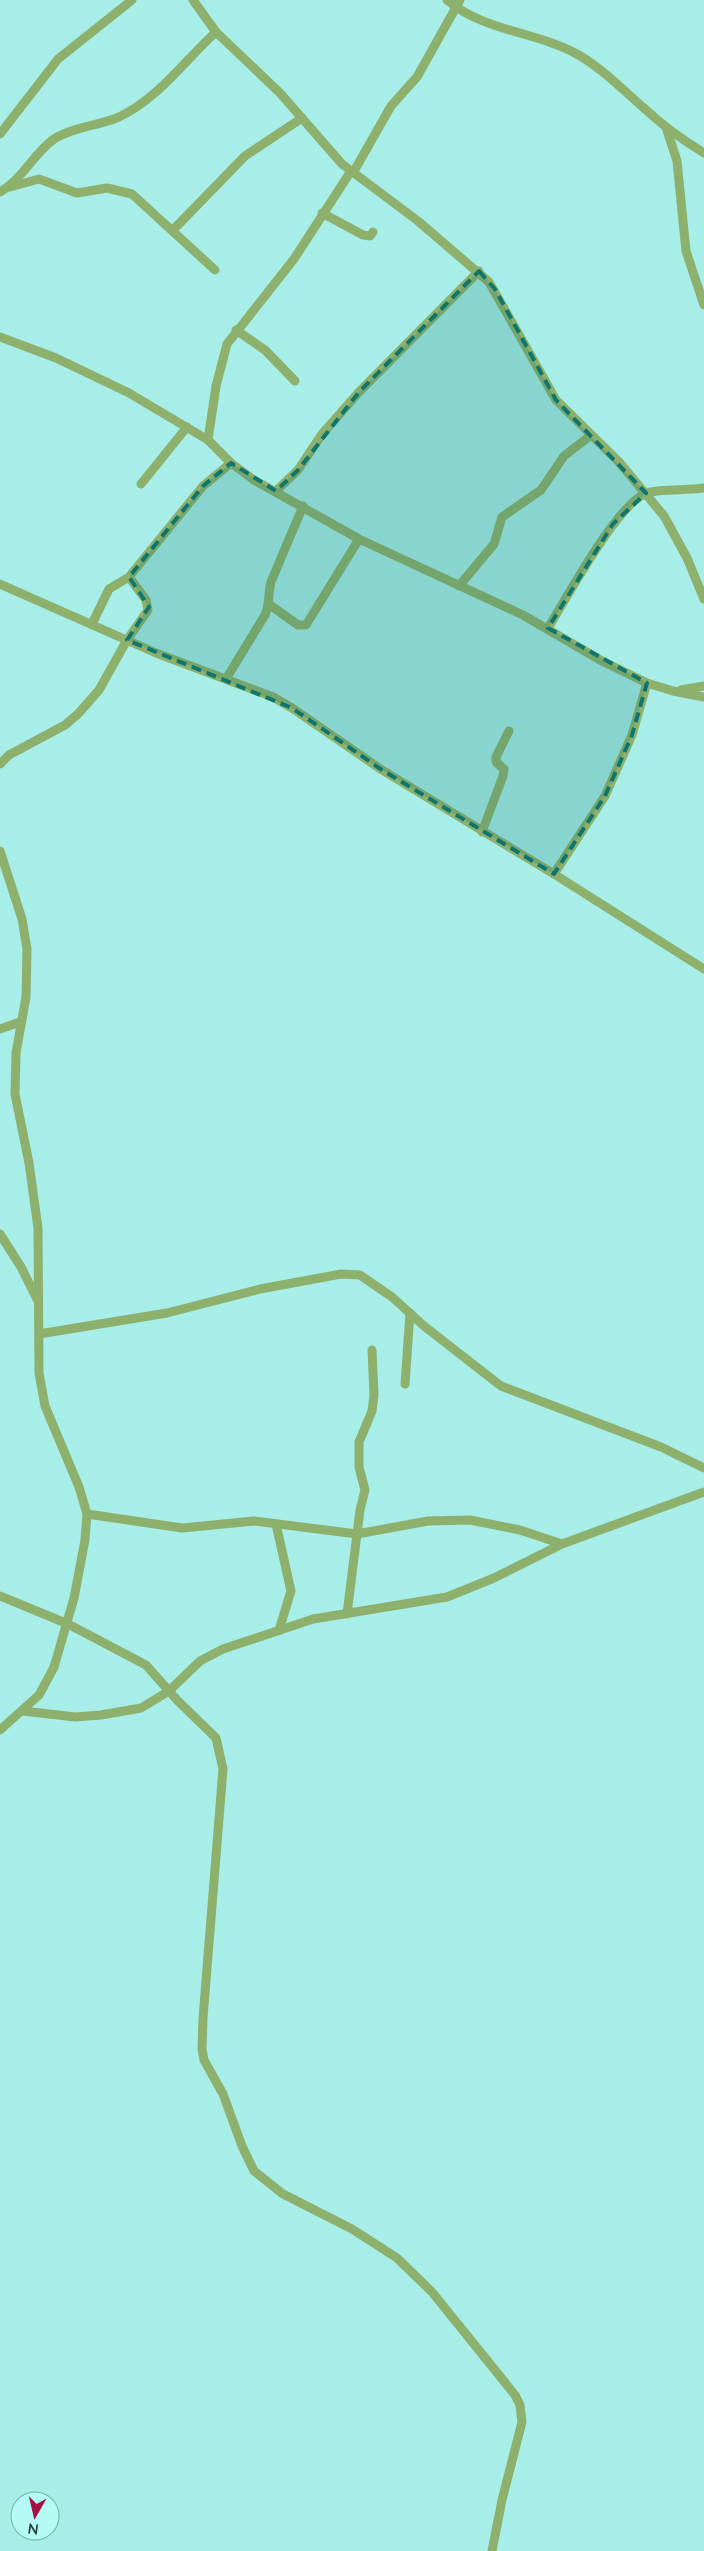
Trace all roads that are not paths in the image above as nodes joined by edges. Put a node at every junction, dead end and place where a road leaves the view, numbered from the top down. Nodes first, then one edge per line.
1 (132, 0) edge
2 (193, 0) edge
3 (447, 0) edge
4 (458, 3) edge
5 (216, 32) junction
6 (302, 118) junction
7 (666, 126) junction
8 (0, 134) edge
9 (704, 153) edge
10 (352, 172) junction
11 (3, 191) edge
12 (322, 213) junction
13 (173, 230) junction
14 (373, 232) dead end
15 (215, 270) dead end
16 (478, 271) junction
17 (704, 306) edge
18 (236, 330) junction
19 (0, 337) edge
20 (295, 381) dead end
21 (187, 426) junction
22 (591, 435) junction
23 (208, 440) junction
24 (231, 463) junction
25 (140, 484) dead end
26 (704, 488) edge
27 (276, 490) junction
28 (646, 493) junction
29 (303, 506) junction
30 (359, 539) junction
31 (129, 577) junction
32 (0, 584) edge
33 (459, 586) junction
34 (704, 599) edge
35 (270, 605) junction
36 (92, 624) junction
37 (548, 628) junction
38 (127, 640) junction
39 (226, 679) junction
40 (647, 683) junction
41 (704, 686) edge
42 (673, 691) junction
43 (704, 697) edge
44 (509, 730) dead end
45 (0, 764) edge
46 (482, 832) junction
47 (0, 851) edge
48 (554, 874) junction
49 (704, 969) edge
50 (20, 1022) junction
51 (0, 1028) edge
52 (0, 1234) edge
53 (40, 1306) junction
54 (410, 1313) junction
55 (39, 1334) junction
56 (372, 1350) dead end
57 (405, 1384) dead end
58 (704, 1468) edge
59 (704, 1492) edge
60 (87, 1514) junction
61 (276, 1524) junction
62 (357, 1534) junction
63 (562, 1544) junction
64 (0, 1596) edge
65 (347, 1614) junction
66 (68, 1624) junction
67 (279, 1630) junction
68 (169, 1691) junction
69 (23, 1711) junction
70 (0, 1730) edge
71 (492, 2551) edge

1 - 8 street
2 - 5 street
3 - 4 street
4 - 7 street
4 - 10 street
5 - 6 street
5 - 11 street
6 - 10 street
6 - 13 street
7 - 9 street
7 - 17 street
10 - 12 street
10 - 16 street
11 - 13 street
12 - 14 street
12 - 18 street
13 - 15 street
16 - 22 street
16 - 27 street
18 - 20 street
18 - 23 street
19 - 21 street
21 - 23 street
21 - 25 street
22 - 28 street
22 - 33 street
23 - 24 street
24 - 27 street
24 - 31 street
26 - 28 street
27 - 29 street
28 - 34 street
28 - 37 street
29 - 30 street
29 - 35 street
30 - 33 street
30 - 35 street
31 - 36 street
31 - 38 street
32 - 36 street
33 - 37 street
35 - 39 street
36 - 38 street
37 - 40 street
38 - 39 street
38 - 45 street
39 - 46 street
40 - 42 street
40 - 48 street
41 - 42 street
42 - 43 street
44 - 46 street
46 - 48 street
47 - 50 street
48 - 49 street
50 - 51 street
50 - 53 street
52 - 53 street
53 - 55 street
54 - 55 street
54 - 57 street
54 - 58 street
55 - 60 street
56 - 62 street
59 - 63 street
60 - 61 street
60 - 66 street
61 - 62 street
61 - 67 street
62 - 63 street
62 - 65 street
63 - 65 street
64 - 66 street
65 - 67 street
66 - 68 street
66 - 69 street
67 - 68 street
68 - 69 street
68 - 71 street
69 - 70 street

